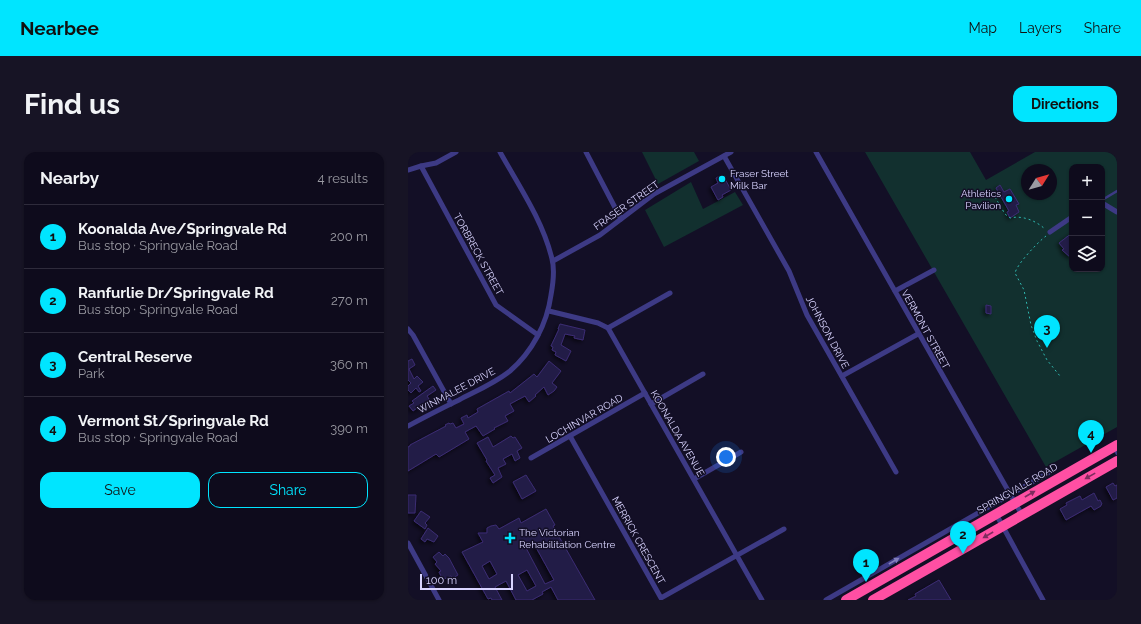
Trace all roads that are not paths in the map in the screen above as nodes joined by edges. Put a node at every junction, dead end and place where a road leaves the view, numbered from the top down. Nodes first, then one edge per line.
1 (456, 152) edge
2 (500, 152) edge
3 (586, 152) edge
4 (732, 152) edge
5 (816, 152) edge
6 (724, 156) junction
7 (421, 166) junction
8 (408, 170) edge
9 (1117, 191) edge
10 (1105, 200) edge
11 (1105, 204) edge
12 (1117, 212) edge
13 (620, 219) junction
14 (1069, 219) edge
15 (1050, 232) road end
16 (553, 261) junction
17 (934, 270) dead end
18 (895, 291) junction
19 (670, 293) dead end
20 (549, 311) junction
21 (608, 328) junction
22 (408, 329) edge
23 (918, 334) junction
24 (538, 335) junction
25 (703, 374) dead end
26 (842, 376) junction
27 (645, 393) junction
28 (451, 404) junction
29 (651, 404) junction
30 (408, 426) edge
31 (570, 436) junction
32 (1116, 448) edge
33 (742, 452) dead end
34 (531, 458) dead end
35 (1117, 461) edge
36 (896, 472) dead end
37 (1048, 473) dead end
38 (694, 479) junction
39 (1012, 499) junction
40 (996, 514) junction
41 (1022, 515) junction
42 (1003, 526) junction
43 (784, 529) dead end
44 (408, 543) edge
45 (737, 556) junction
46 (440, 600) edge
47 (762, 600) edge
48 (826, 600) edge
49 (846, 600) edge
50 (874, 600) edge
51 (1043, 600) edge

1 - 7 street
2 - 16 street, WINMALEE DRIVE
3 - 13 street
4 - 6 street, FRASER STREET
5 - 18 street, VERMONT STREET
6 - 13 street, FRASER STREET
6 - 26 street, JOHNSON DRIVE
7 - 8 street
7 - 24 street, TORBRECK STREET
9 - 10 lane
11 - 12 street
13 - 16 street, FRASER STREET
14 - 15 street
16 - 20 street, WINMALEE DRIVE
17 - 18 street
18 - 23 street, VERMONT STREET
19 - 21 street
20 - 21 street
20 - 24 street, WINMALEE DRIVE
21 - 27 street, KOONALDA AVENUE
22 - 28 street
23 - 26 street
23 - 39 street, VERMONT STREET
24 - 28 street, WINMALEE DRIVE
25 - 29 street
26 - 36 street, JOHNSON DRIVE
27 - 29 street, KOONALDA AVENUE
27 - 31 street, LOCHINVAR ROAD
28 - 30 street, WINMALEE DRIVE
29 - 38 street, KOONALDA AVENUE
31 - 34 street, LOCHINVAR ROAD
31 - 45 street, MERRICK CRESCENT
39 -> 32 highway, SPRINGVALE ROAD
33 - 38 street
35 -> 41 highway
37 - 39 street, SPRINGVALE ROAD
38 - 45 street, KOONALDA AVENUE
39 - 40 highway, SPRINGVALE ROAD
39 - 41 street, VERMONT STREET
48 -> 39 street, SPRINGVALE ROAD
40 - 42 street
40 - 49 highway, SPRINGVALE ROAD
41 - 42 highway
42 -> 50 highway
42 - 51 street
43 - 45 street
44 - 46 street
45 - 47 street, KOONALDA AVENUE

